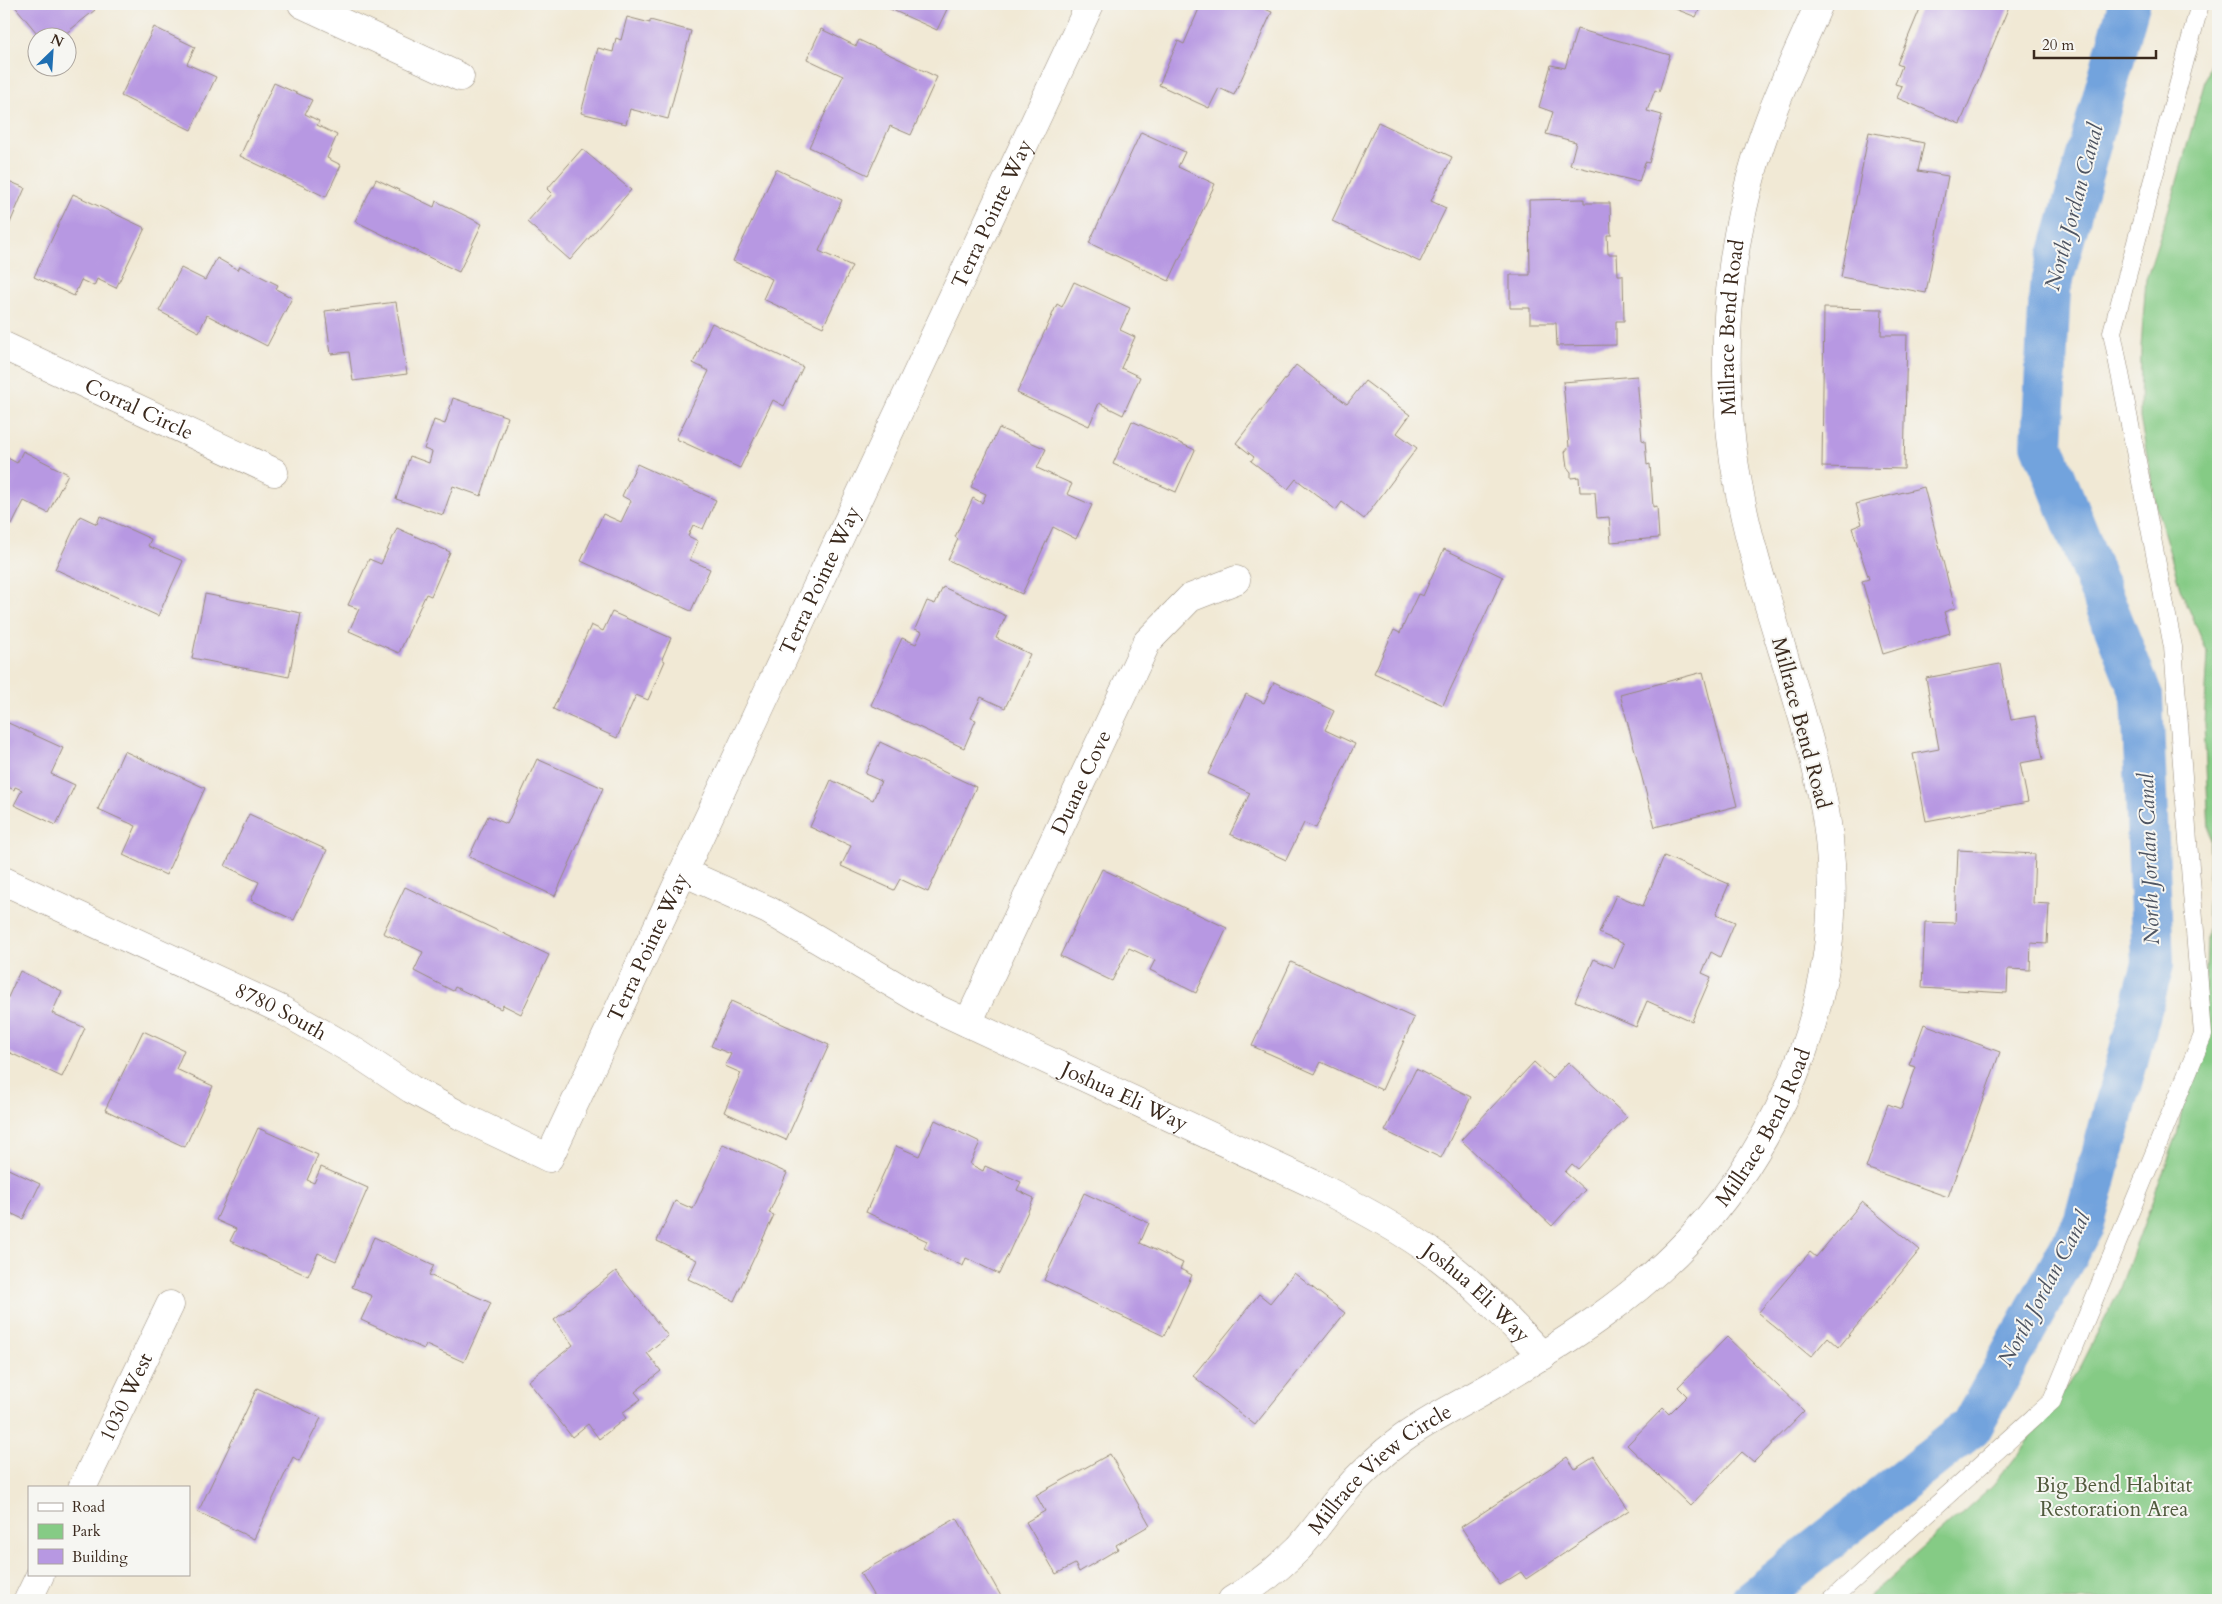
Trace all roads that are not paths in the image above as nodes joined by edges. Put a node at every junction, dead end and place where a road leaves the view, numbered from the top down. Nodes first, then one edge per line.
1 (302, 4) edge
2 (1090, 4) edge
3 (1819, 4) edge
4 (2200, 4) edge
5 (460, 77) dead end
6 (4, 346) edge
7 (274, 472) dead end
8 (1236, 580) dead end
9 (684, 872) junction
10 (4, 881) edge
11 (968, 1023) junction
12 (549, 1158) joint
13 (170, 1305) dead end
14 (1543, 1356) junction
15 (83, 1486) edge
16 (40, 1576) edge
17 (28, 1600) edge
18 (1232, 1600) edge
19 (1831, 1600) edge

1 - 5 street
2 - 9 street, Terra Pointe Way
3 - 14 street, Millrace Bend Road
4 - 19 lane
6 - 7 street, Corral Circle
8 - 11 street, Duane Cove
9 - 11 street, Joshua Eli Way
9 - 12 street, Terra Pointe Way
10 - 12 street, 8780 South
11 - 14 street, Joshua Eli Way
13 - 15 street, 1030 West
14 - 18 street, Millrace View Circle
16 - 17 street

